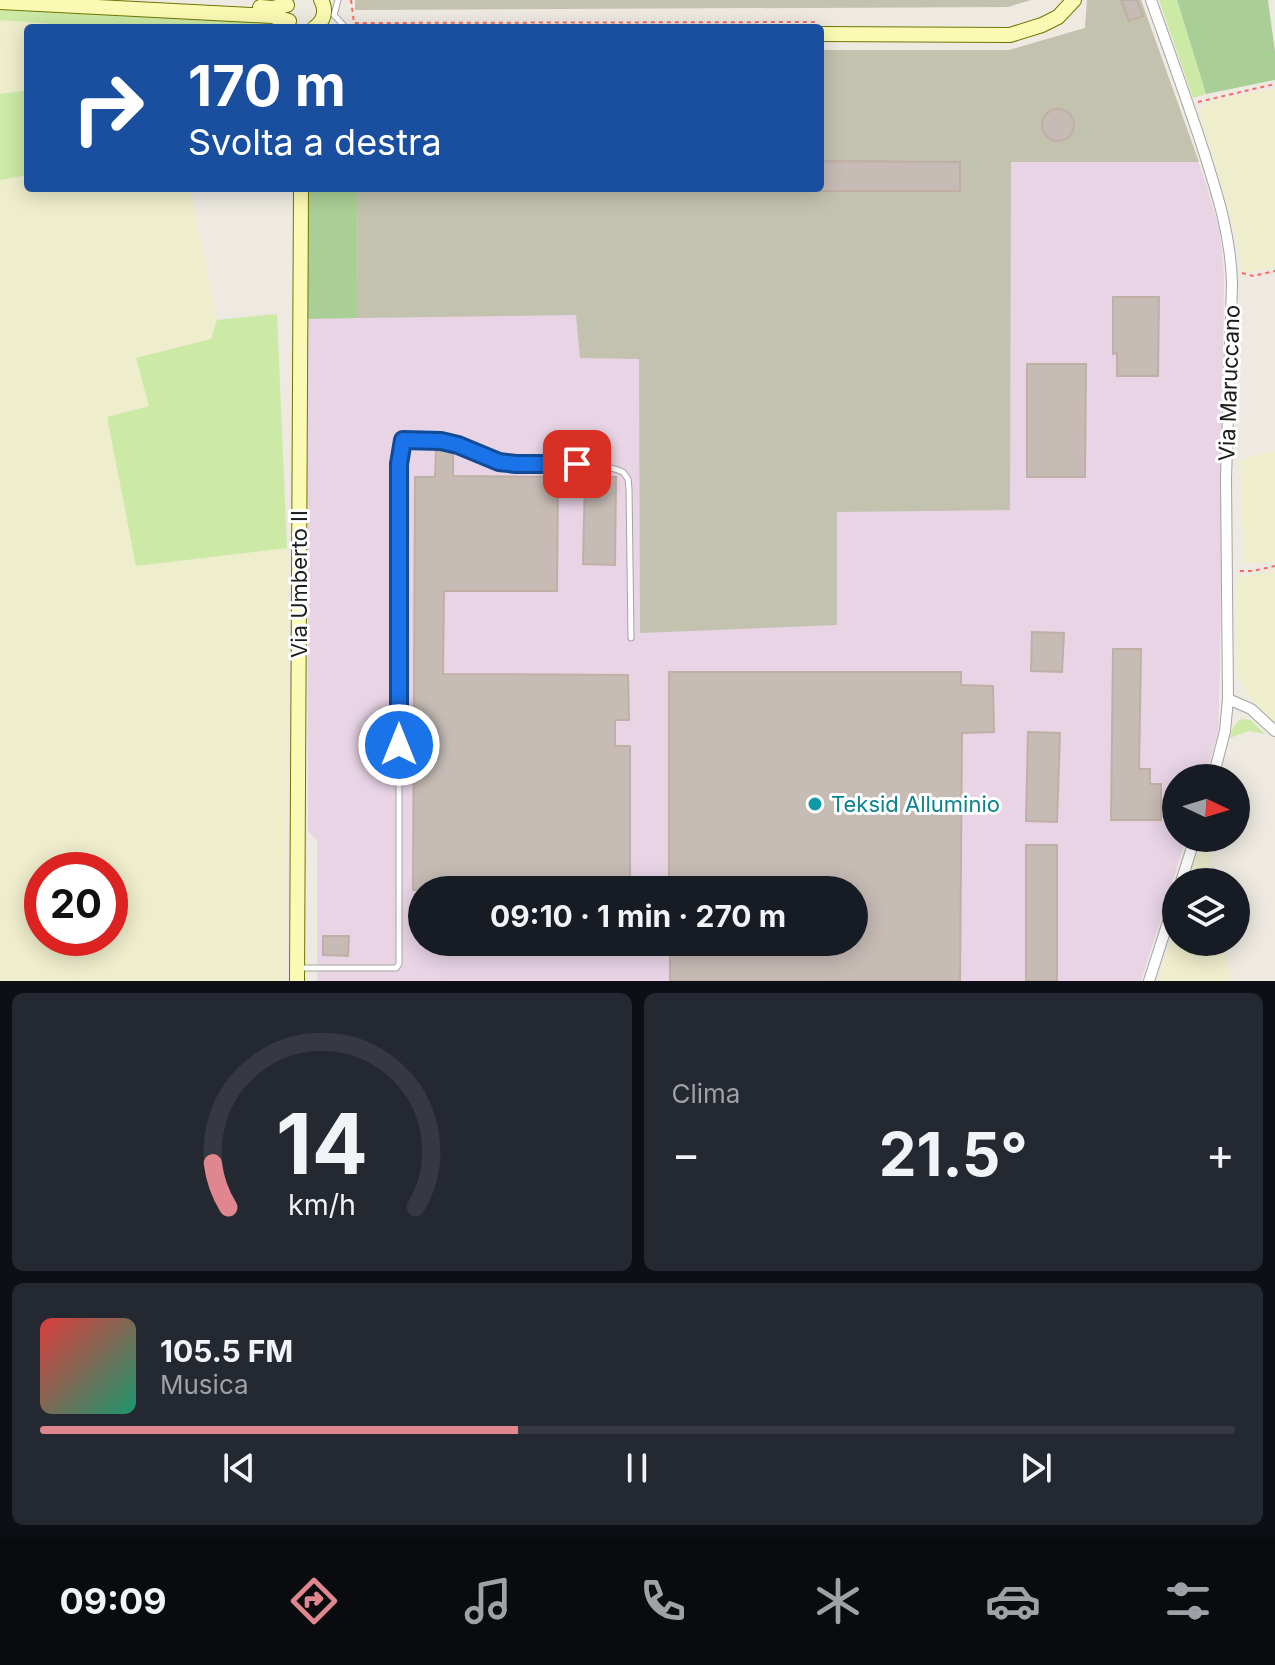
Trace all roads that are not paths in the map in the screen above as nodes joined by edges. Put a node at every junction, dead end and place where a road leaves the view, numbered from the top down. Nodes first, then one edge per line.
1 (111, 0) edge
2 (1074, 0) edge
3 (1151, 0) edge
4 (327, 1) edge
5 (0, 2) edge
6 (288, 2) edge
7 (291, 24) edge
8 (292, 24) edge
9 (318, 24) edge
10 (342, 24) edge
11 (824, 28) edge
12 (301, 192) edge
13 (631, 638) dead end
14 (1228, 699) junction
15 (1275, 731) edge
16 (1217, 764) edge
17 (1162, 941) edge
18 (297, 975) edge
19 (1149, 981) edge

1 - 6 street
2 - 11 street
3 - 14 street, Via Maruccano
4 - 9 street
4 - 10 lane
5 - 7 street
6 - 8 street
12 - 18 street, Via Umberto II
13 - 18 lane
14 - 15 street
14 - 16 street, Via Maruccano
17 - 19 street

